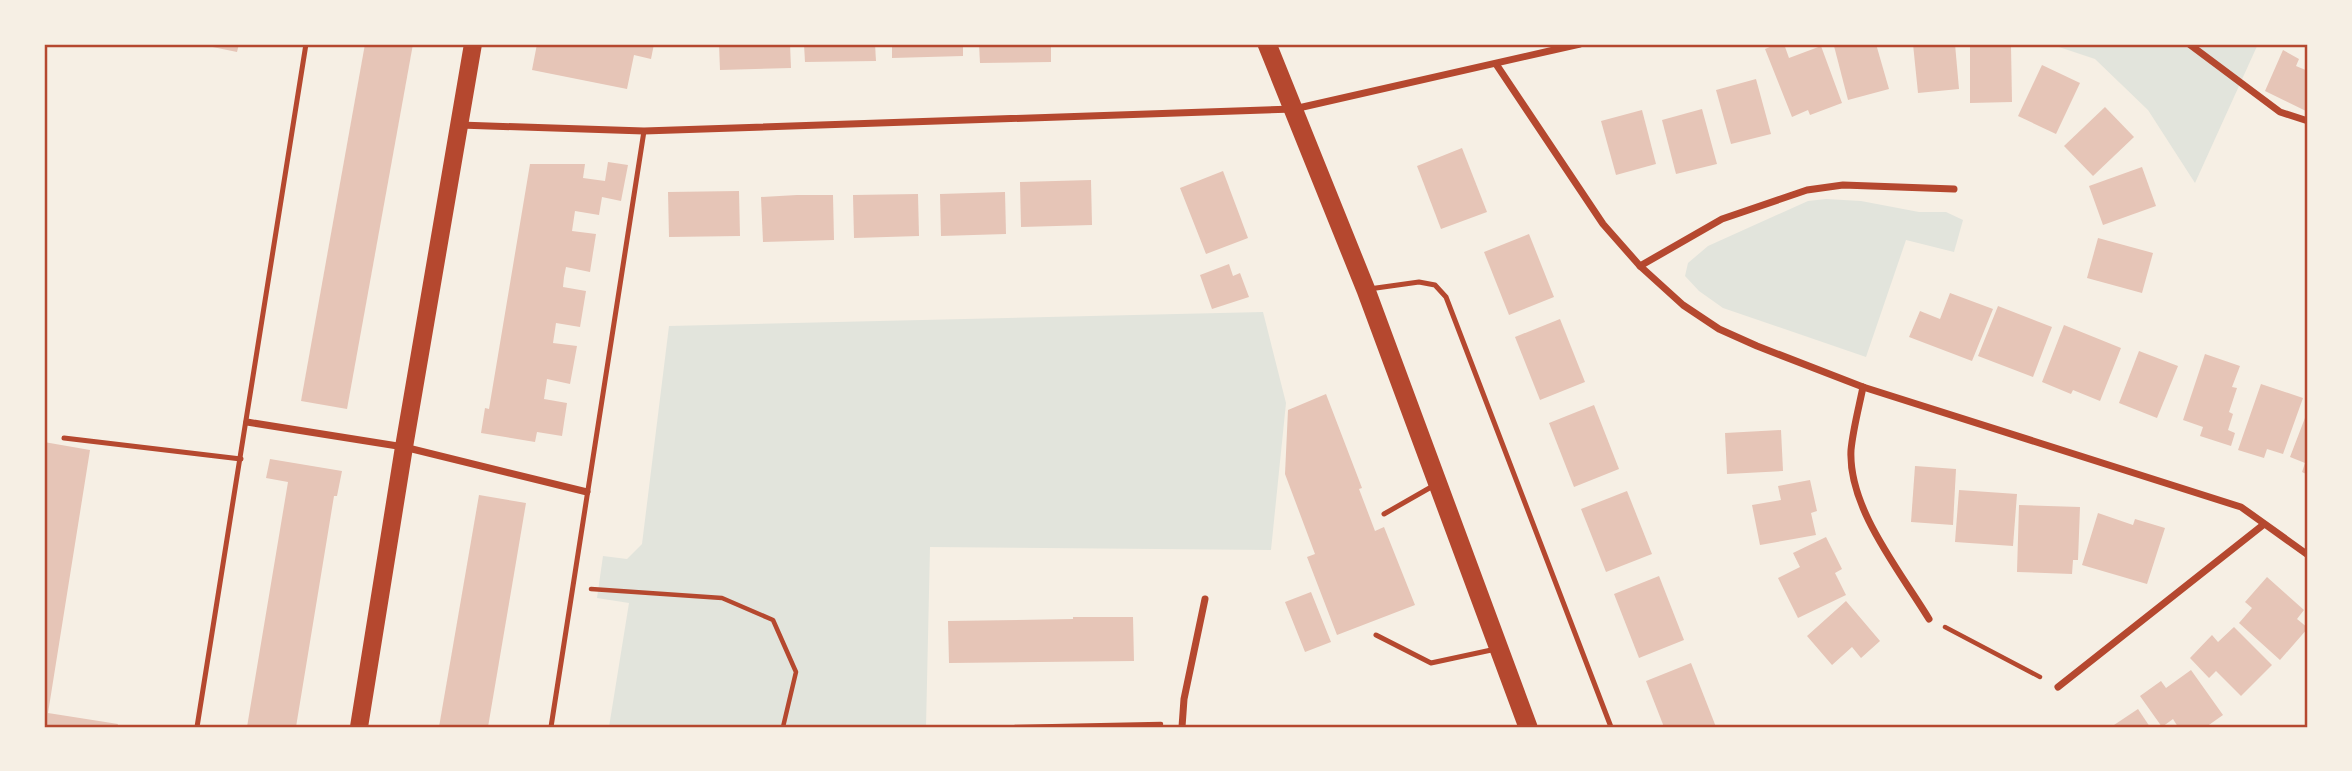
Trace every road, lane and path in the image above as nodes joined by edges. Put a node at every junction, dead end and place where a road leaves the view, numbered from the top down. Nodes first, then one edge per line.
1 (306, 44) edge
2 (473, 44) edge
3 (1267, 44) edge
4 (1580, 44) edge
5 (2189, 44) edge
6 (1496, 64) junction
7 (1294, 108) junction
8 (2308, 121) edge
9 (460, 125) junction
10 (645, 131) junction
11 (1954, 189) dead end
12 (1640, 266) junction
13 (1366, 290) junction
14 (1863, 387) junction
15 (247, 422) junction
16 (64, 438) dead end
17 (404, 447) junction
18 (241, 459) junction
19 (1439, 483) junction
20 (587, 492) junction
21 (1384, 514) dead end
22 (2263, 524) junction
23 (2308, 555) edge
24 (573, 588) junction
25 (1205, 599) dead end
26 (1929, 619) joint
27 (1376, 635) dead end
28 (1499, 649) junction
29 (2058, 687) joint
30 (1182, 725) edge
31 (197, 727) edge
32 (359, 727) edge
33 (551, 727) edge
34 (783, 727) edge
35 (1014, 727) edge
36 (1528, 727) edge
37 (1611, 727) edge

1 - 15 lane
2 - 9 main road
3 - 7 highway
4 - 6 street
5 - 8 street
6 - 7 street
6 - 12 street
7 - 10 street
7 - 13 highway
9 - 10 street
9 - 17 main road
10 - 20 lane
11 - 12 street
12 - 14 street
13 - 19 highway
13 - 37 lane
14 - 22 street
14 - 26 street
15 - 17 street
15 - 18 lane
16 - 18 lane
17 - 20 street
17 - 32 main road
18 - 31 lane
19 - 21 lane
19 - 28 highway
20 - 24 lane
22 - 23 street
22 - 29 street
24 - 33 lane
24 - 34 path
25 - 30 street
26 - 29 path
27 - 28 lane
28 - 36 highway
30 - 35 path

